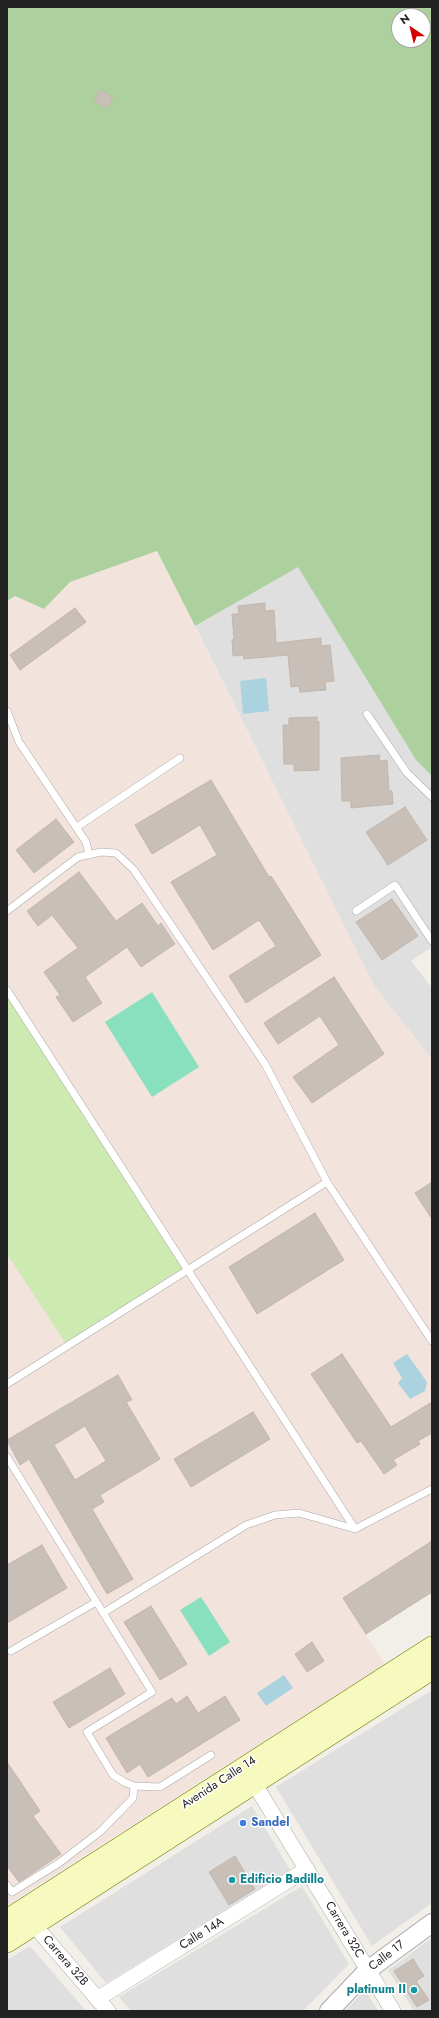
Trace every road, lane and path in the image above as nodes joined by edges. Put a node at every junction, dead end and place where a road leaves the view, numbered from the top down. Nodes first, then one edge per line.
1 (7, 711) edge
2 (367, 714) dead end
3 (180, 758) dead end
4 (432, 797) edge
5 (77, 827) junction
6 (89, 855) junction
7 (7, 911) edge
8 (356, 911) dead end
9 (432, 941) edge
10 (7, 990) edge
11 (327, 1182) junction
12 (189, 1270) junction
13 (432, 1341) edge
14 (7, 1384) edge
15 (7, 1457) edge
16 (432, 1489) edge
17 (355, 1529) junction
18 (96, 1602) junction
19 (103, 1613) junction
20 (432, 1647) edge
21 (11, 1651) dead end
22 (432, 1669) edge
23 (211, 1755) dead end
24 (250, 1776) junction
25 (134, 1786) junction
26 (307, 1869) junction
27 (7, 1885) edge
28 (21, 1918) edge
29 (432, 1923) edge
30 (7, 1942) edge
31 (368, 1970) junction
32 (98, 1999) junction
33 (108, 2011) edge
34 (329, 2011) edge
35 (393, 2011) edge

1 - 5 lane
2 - 4 lane
3 - 5 lane
5 - 6 lane
6 - 7 lane
6 - 11 lane
8 - 9 lane
10 - 12 lane
11 - 12 lane
11 - 13 lane
12 - 14 lane
12 - 17 lane
15 - 18 lane
16 - 17 lane
17 - 19 lane
18 - 19 lane
18 - 21 lane
19 - 25 lane
20 - 24 main road, Avenida Calle 14
22 - 24 main road, Avenida Calle 14
23 - 25 lane
24 - 26 street, Carrera 32C
24 - 28 main road, Avenida Calle 14
25 - 27 lane
26 - 31 street, Carrera 32C
26 - 32 street, Calle 14A
28 - 30 main road, Avenida Calle 14
28 - 32 street, Carrera 32B
29 - 31 street, Calle 17
31 - 34 street, Calle 17
31 - 35 street, Carrera 32C
32 - 33 street, Carrera 32B

